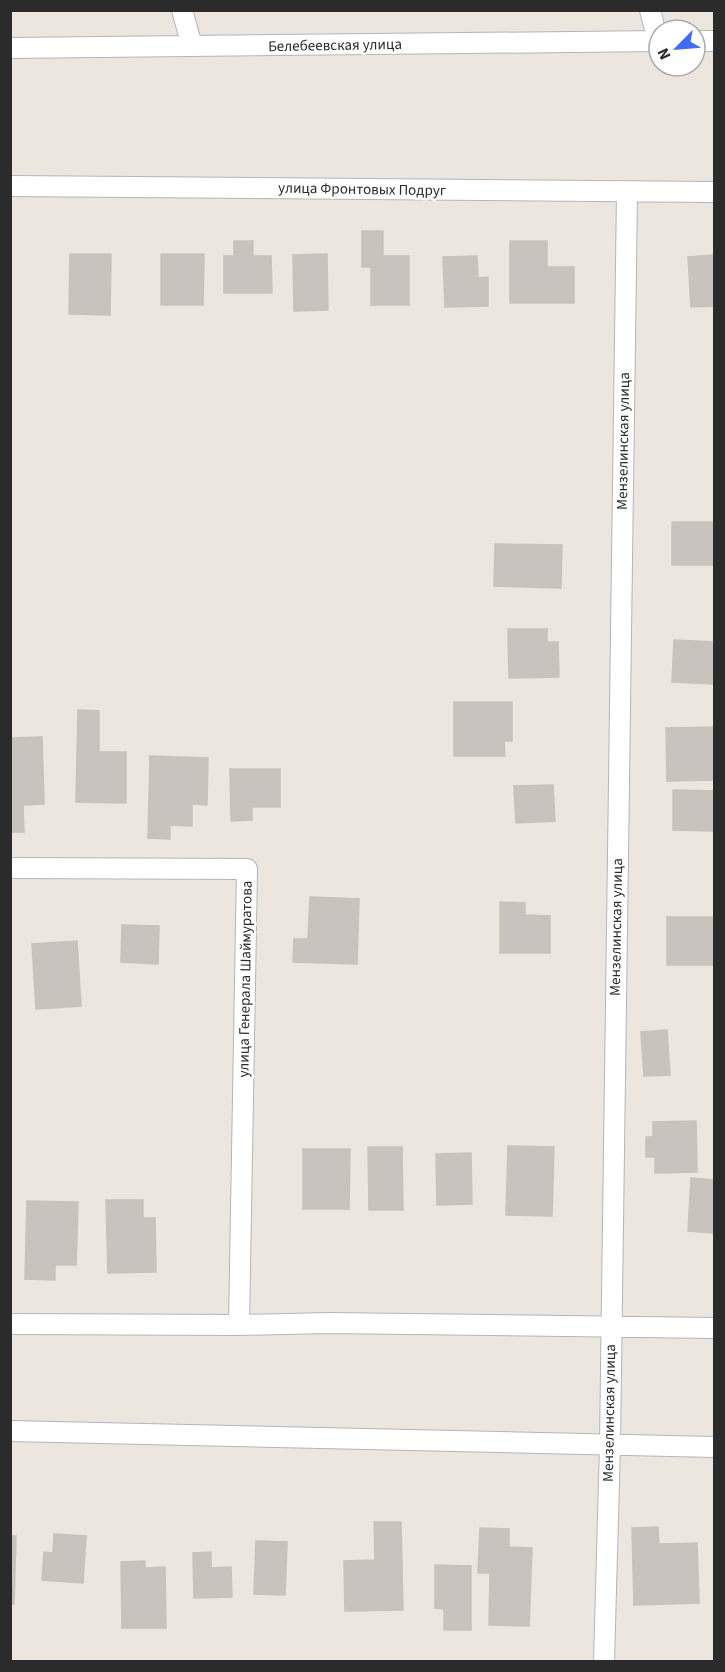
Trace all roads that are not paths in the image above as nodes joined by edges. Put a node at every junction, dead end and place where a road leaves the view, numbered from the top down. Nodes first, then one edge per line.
1 (182, 10) edge
2 (647, 41) edge
3 (192, 46) junction
4 (10, 48) edge
5 (10, 186) edge
6 (627, 192) junction
7 (714, 192) edge
8 (10, 868) edge
9 (10, 1324) edge
10 (239, 1325) junction
11 (610, 1328) junction
12 (714, 1328) edge
13 (10, 1431) edge
14 (610, 1445) junction
15 (714, 1447) edge
16 (604, 1662) edge

1 - 3 street
2 - 3 street, Белебеевская улица
3 - 4 street, Белебеевская улица
5 - 6 street, улица Фронтовых Подруг
6 - 7 street, улица Фронтовых Подруг
6 - 11 street, Мензелинская улица
8 - 10 street, улица Генерала Шаймуратова
9 - 10 street
10 - 11 street
11 - 12 street
11 - 14 street, Мензелинская улица
13 - 14 street
14 - 15 street
14 - 16 street, Мензелинская улица

